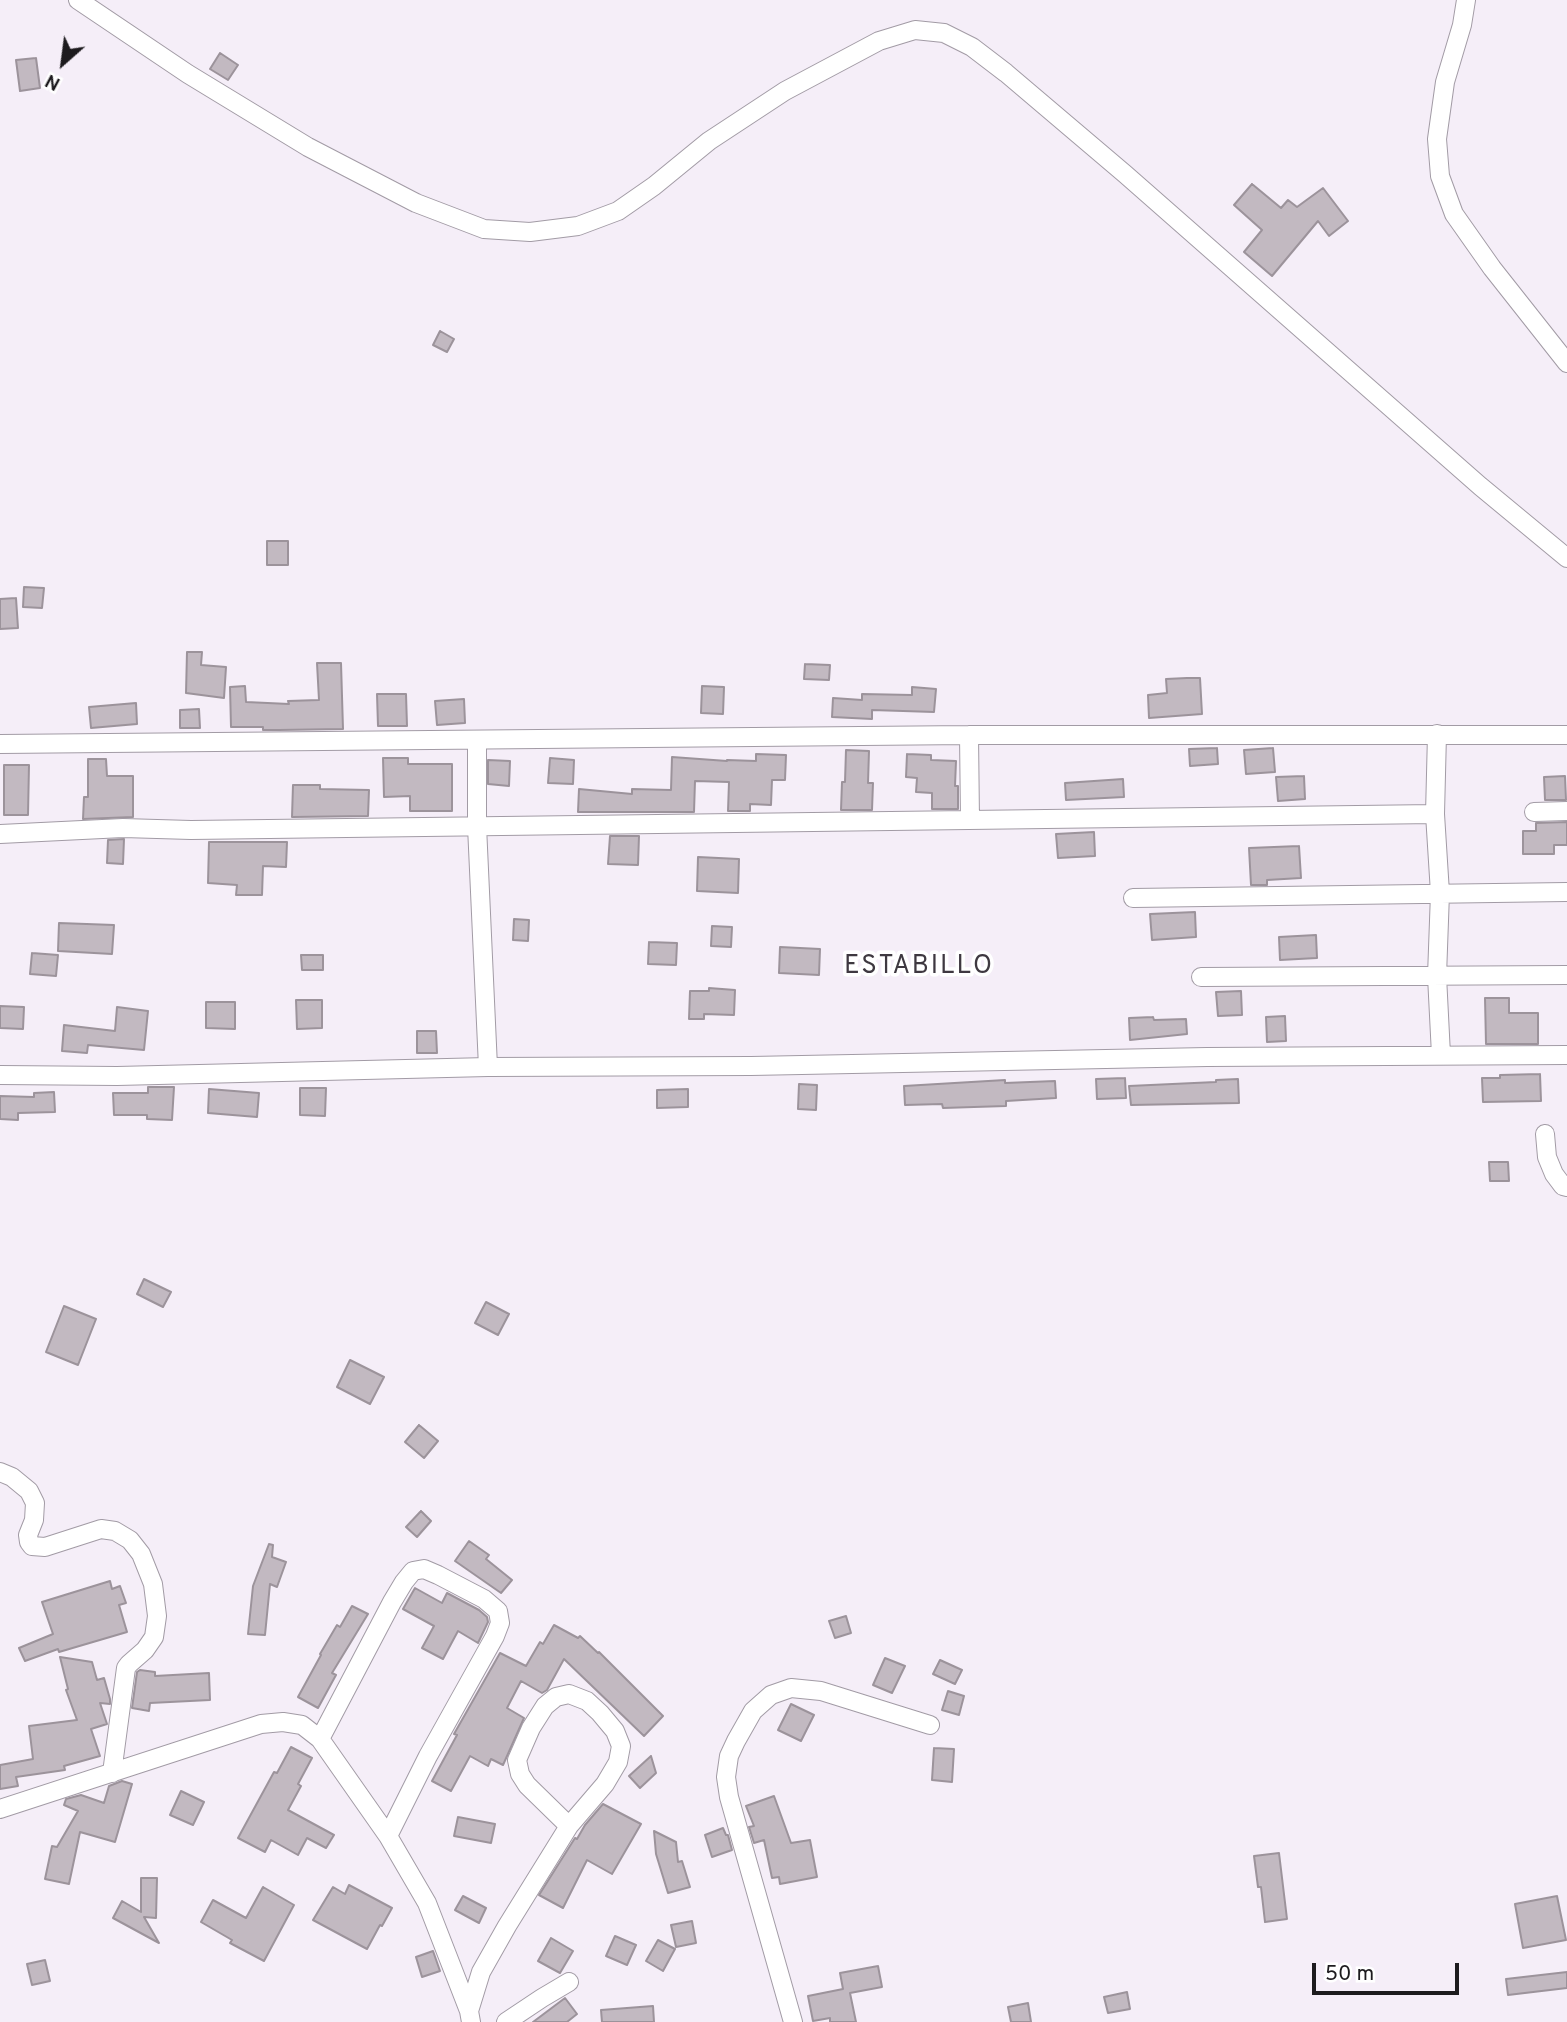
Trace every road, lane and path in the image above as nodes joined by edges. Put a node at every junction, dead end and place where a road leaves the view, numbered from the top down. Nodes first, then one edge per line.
1 (78, 0) edge
2 (1466, 0) edge
3 (1567, 363) edge
4 (1567, 558) edge
5 (969, 734) junction
6 (1437, 734) junction
7 (1567, 735) edge
8 (477, 740) junction
9 (0, 744) edge
10 (1567, 811) edge
11 (1534, 812) dead end
12 (1435, 814) junction
13 (970, 820) junction
14 (477, 826) junction
15 (0, 834) edge
16 (1567, 892) edge
17 (1440, 893) junction
18 (1133, 898) dead end
19 (1567, 975) edge
20 (1437, 976) junction
21 (1201, 977) dead end
22 (1441, 1055) junction
23 (1567, 1055) edge
24 (488, 1067) junction
25 (0, 1075) edge
26 (1545, 1133) dead end
27 (1567, 1187) edge
28 (0, 1472) edge
29 (930, 1725) dead end
30 (320, 1739) junction
31 (112, 1773) junction
32 (0, 1809) edge
33 (569, 1826) junction
34 (388, 1836) junction
35 (569, 1982) dead end
36 (470, 2016) edge
37 (506, 2022) edge
38 (793, 2022) edge

1 - 4 street
2 - 3 street
5 - 6 street
5 - 8 street
5 - 13 street
6 - 7 street
6 - 12 street
8 - 9 street
8 - 14 street
10 - 11 street
12 - 13 street
12 - 17 street
13 - 14 street
14 - 15 street
14 - 24 street
16 - 17 street
17 - 18 street
17 - 20 street
19 - 20 street
20 - 21 street
20 - 22 street
22 - 23 street
22 - 24 street
24 - 25 street
26 - 27 street
28 - 31 street
29 - 38 street
30 - 31 street
30 - 34 street
30 - 34 street
31 - 32 street
33 - 33 street
33 - 36 street
34 - 36 street
35 - 37 street

